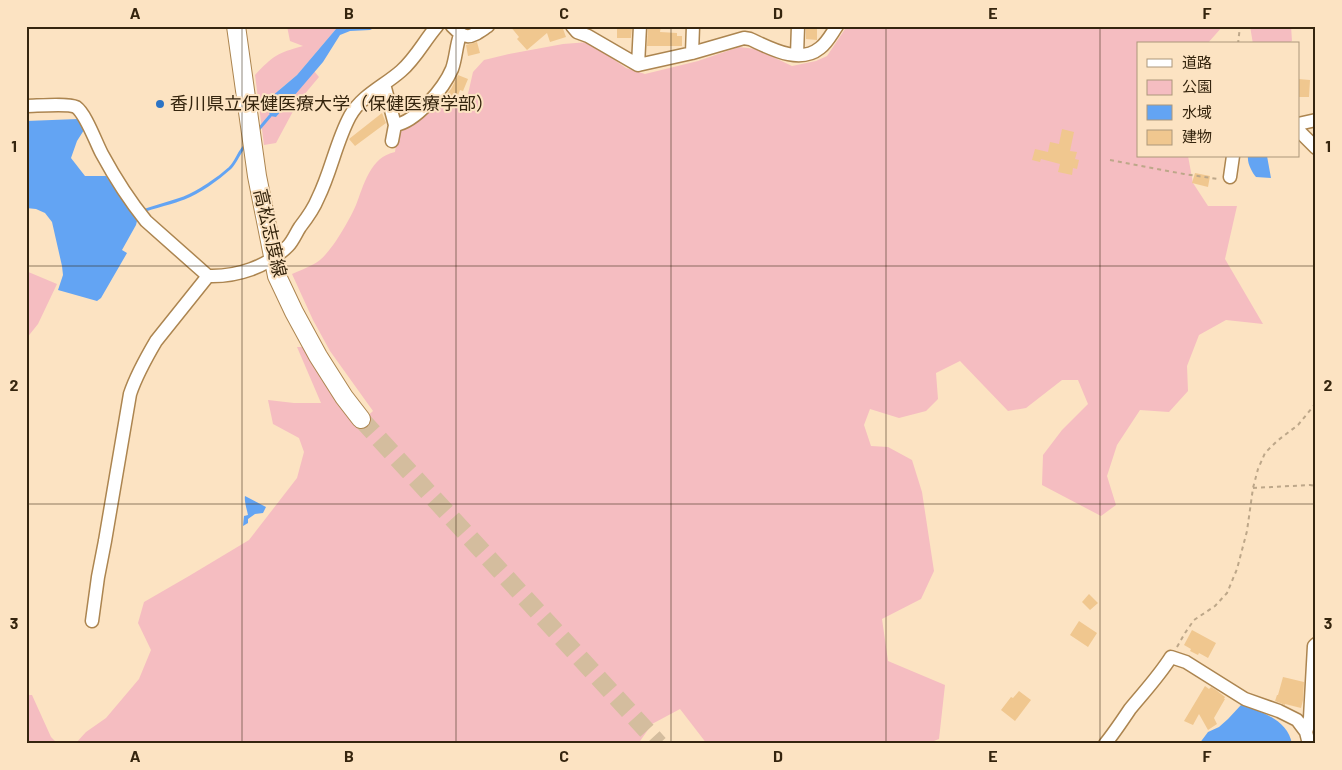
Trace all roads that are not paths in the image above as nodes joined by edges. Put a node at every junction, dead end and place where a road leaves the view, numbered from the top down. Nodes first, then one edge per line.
1 (236, 26) edge
2 (437, 26) edge
3 (488, 26) edge
4 (572, 26) edge
5 (640, 26) edge
6 (693, 26) edge
7 (798, 26) edge
8 (837, 26) edge
9 (456, 30) edge
10 (588, 31) edge
11 (744, 32) edge
12 (692, 53) junction
13 (797, 55) junction
14 (638, 65) junction
15 (384, 84) junction
16 (26, 106) edge
17 (1316, 120) edge
18 (1300, 124) edge
19 (395, 125) junction
20 (1300, 132) edge
21 (392, 141) dead end
22 (1316, 148) edge
23 (1231, 158) edge
24 (1225, 174) road end
25 (274, 258) junction
26 (208, 276) junction
27 (361, 419) tunnel mouth
28 (92, 621) dead end
29 (1316, 644) edge
30 (1315, 675) edge
31 (1308, 738) edge
32 (1105, 744) edge

1 - 25 main road, 高松志度線
2 - 15 street
3 - 9 street
4 - 10 street
5 - 14 street
6 - 12 street
7 - 13 street
8 - 13 street
9 - 19 street
10 - 14 street
11 - 12 street
11 - 13 street
12 - 14 street
15 - 19 street
15 - 25 street
16 - 26 street
17 - 18 street
19 - 21 street
20 - 22 street
23 - 24 street
25 - 26 street
25 - 27 main road, 高松志度線
26 - 28 street
29 - 30 street
30 - 31 street
31 - 32 street

